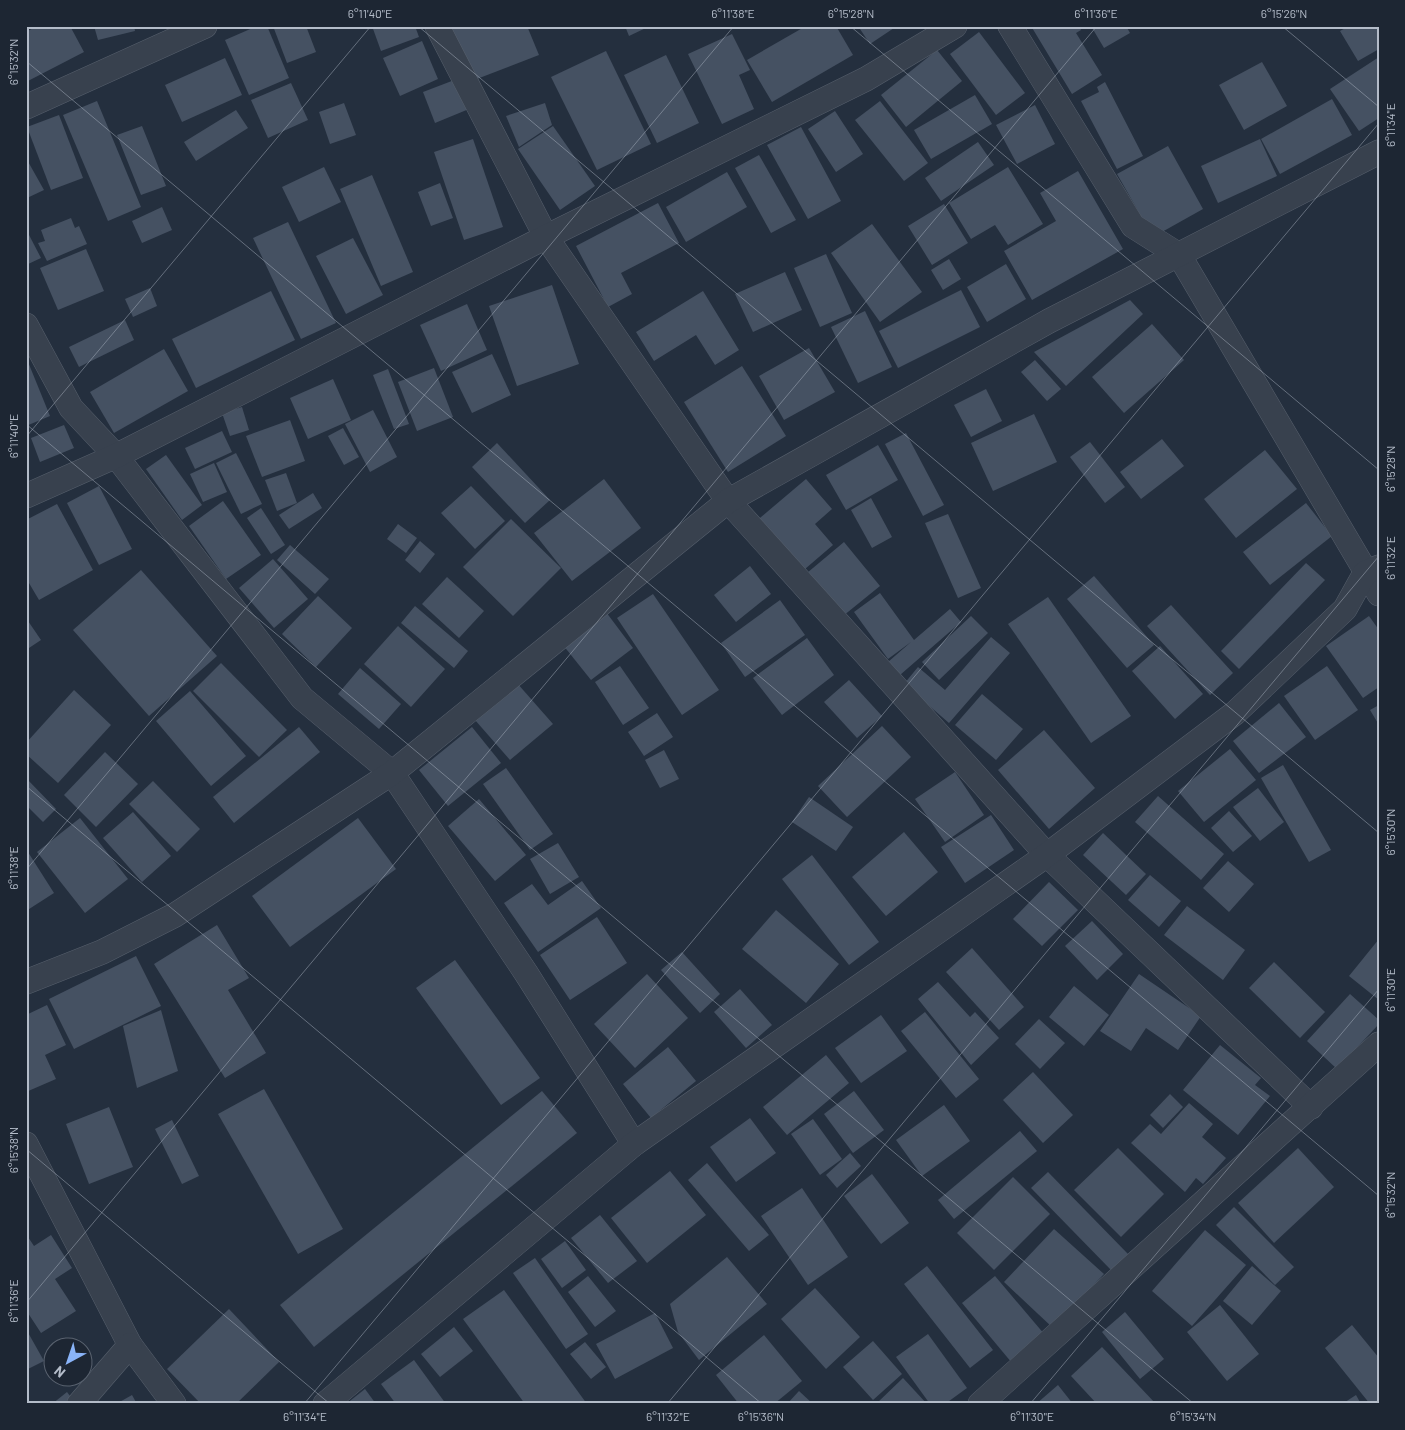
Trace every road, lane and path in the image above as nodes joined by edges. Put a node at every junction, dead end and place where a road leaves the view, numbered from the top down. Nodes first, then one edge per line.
1 (205, 26) edge
2 (437, 26) edge
3 (955, 26) edge
4 (1010, 26) edge
5 (26, 107) edge
6 (1379, 152) edge
7 (546, 237) junction
8 (1178, 255) junction
9 (26, 325) edge
10 (116, 456) junction
11 (26, 496) edge
12 (728, 501) junction
13 (1372, 570) edge
14 (1379, 594) edge
15 (392, 773) junction
16 (1047, 855) junction
17 (26, 982) edge
18 (1379, 1044) edge
19 (1311, 1107) junction
20 (26, 1144) edge
21 (634, 1144) junction
22 (130, 1345) junction
23 (79, 1404) edge
24 (174, 1404) edge
25 (324, 1404) edge
26 (980, 1404) edge

1 - 5 street
2 - 7 street
3 - 7 street
4 - 8 street
6 - 8 street
7 - 10 street
7 - 12 street
8 - 12 street
8 - 13 street
9 - 10 street
10 - 11 street
10 - 15 street
12 - 15 street
12 - 16 street
13 - 14 street
13 - 16 street
15 - 17 street
15 - 21 street
16 - 19 street
16 - 21 street
18 - 19 street
19 - 26 street
20 - 22 street
21 - 25 street
22 - 23 street
22 - 24 street

